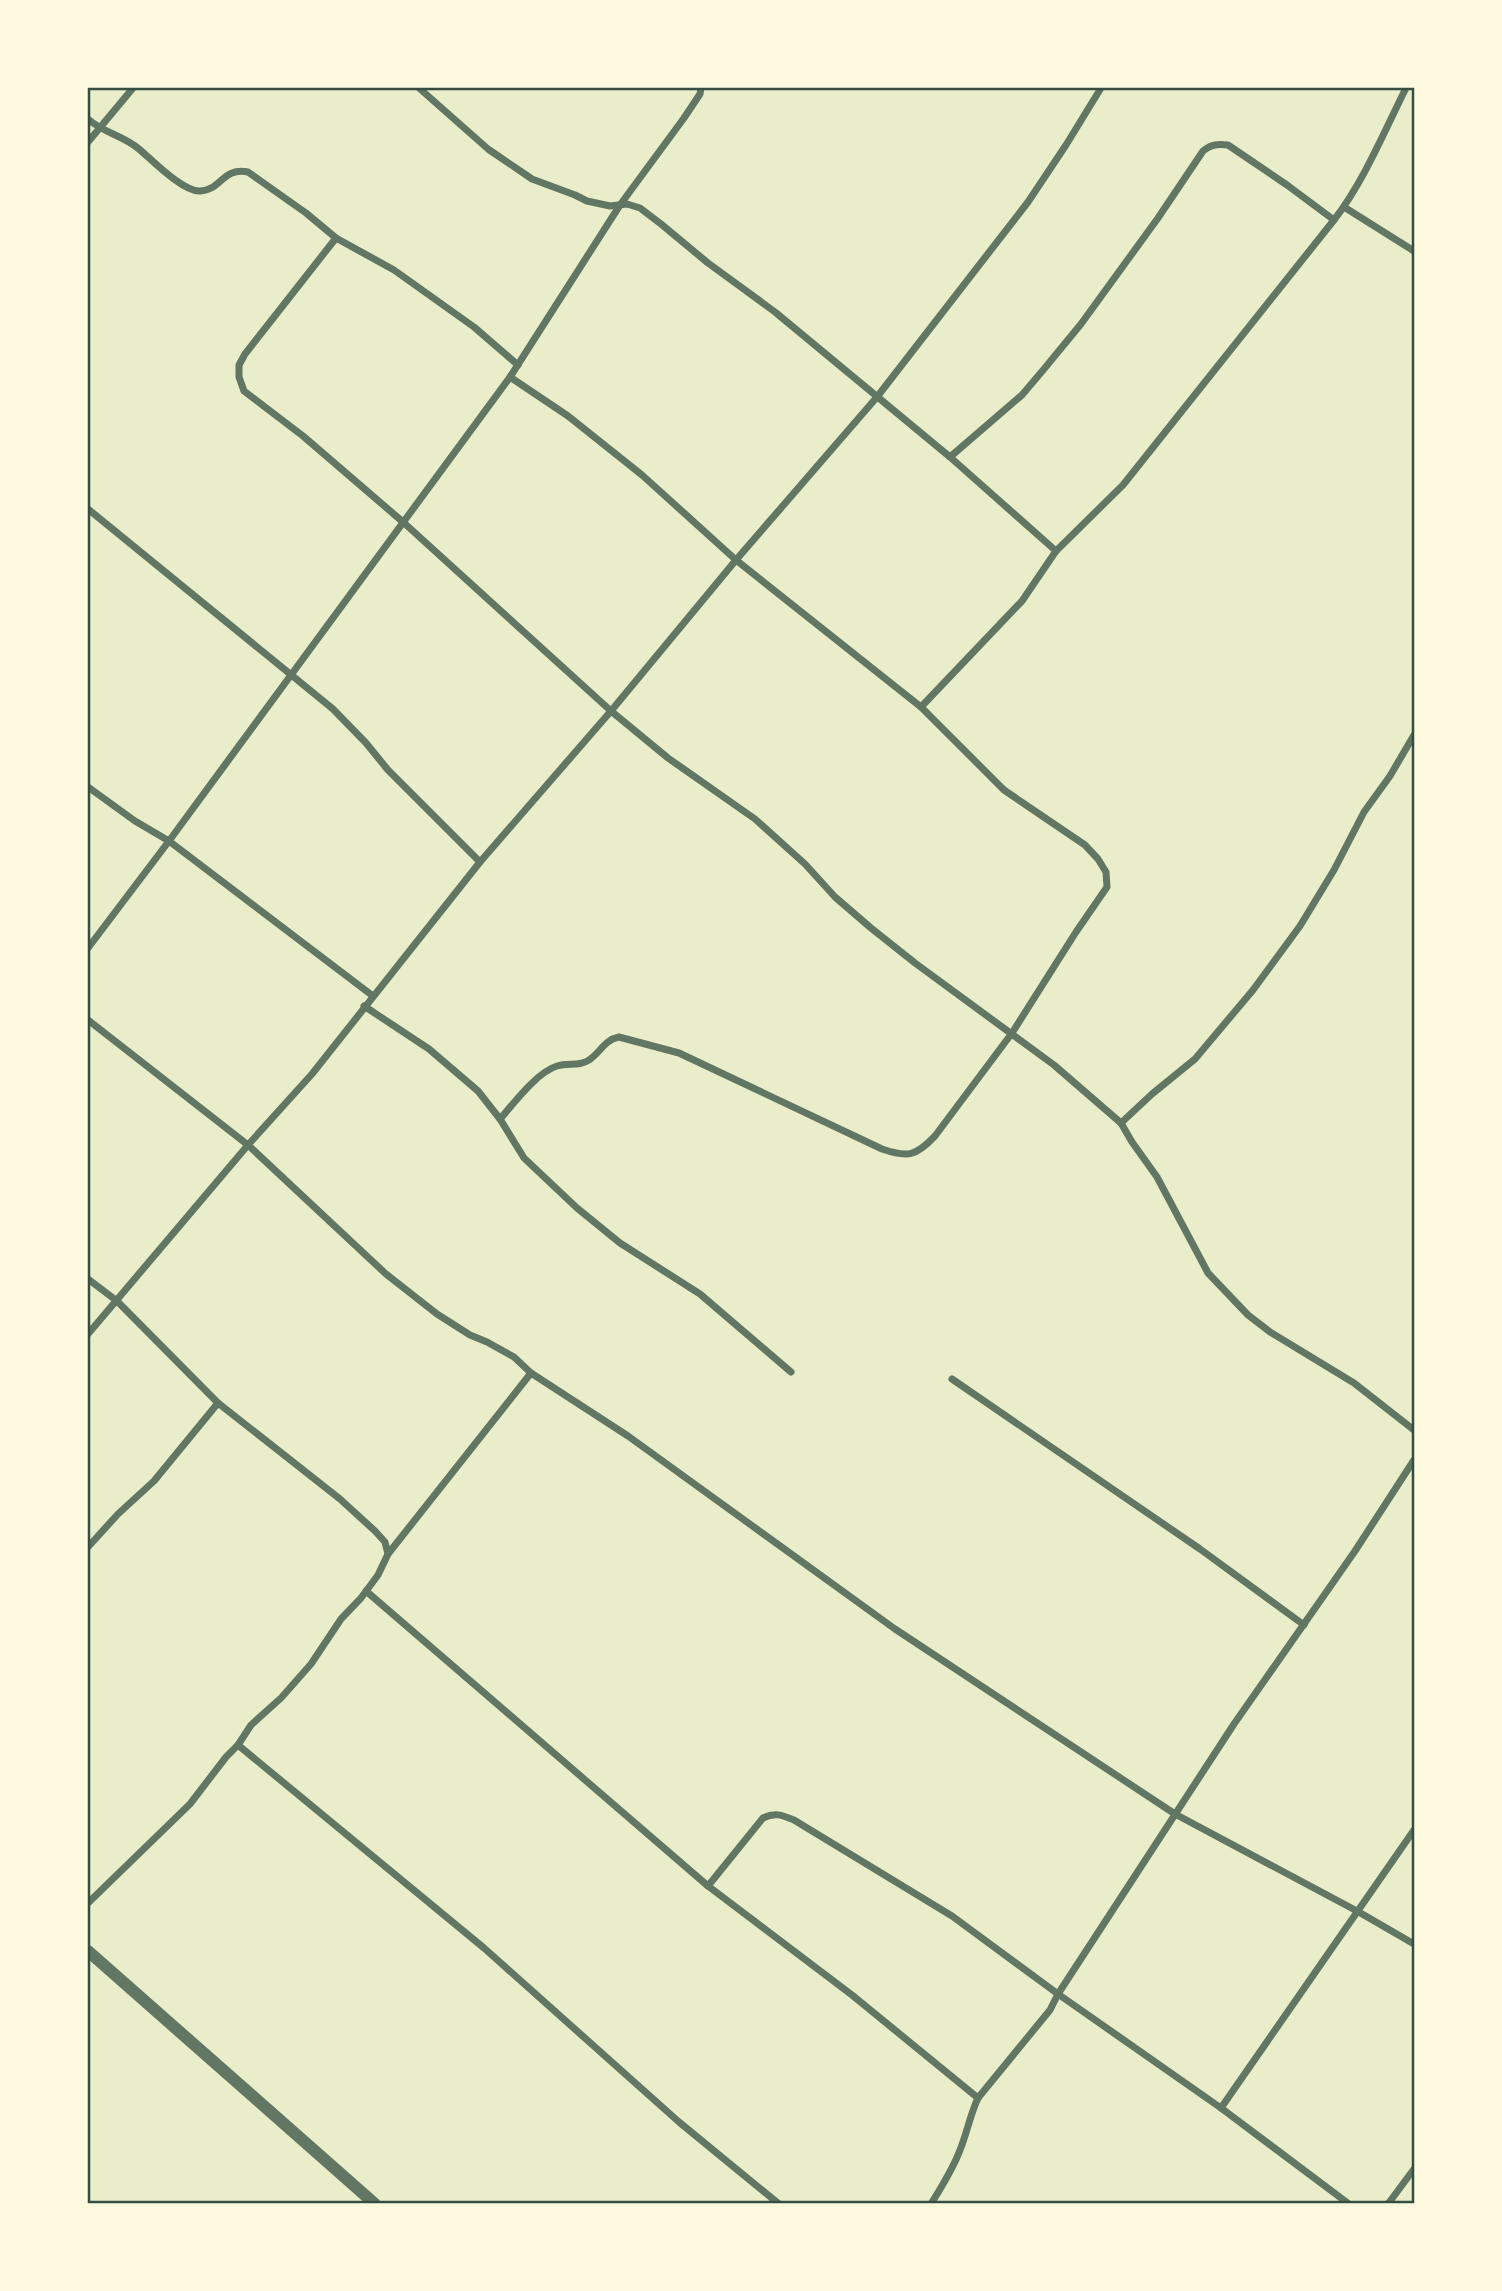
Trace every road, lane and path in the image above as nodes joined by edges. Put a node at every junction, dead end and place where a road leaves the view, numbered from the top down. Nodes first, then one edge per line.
1 (133, 88) edge
2 (419, 88) edge
3 (701, 88) edge
4 (1101, 88) edge
5 (1406, 88) edge
6 (88, 119) edge
7 (98, 129) junction
8 (88, 142) edge
9 (620, 205) junction
10 (1343, 207) junction
11 (1334, 220) junction
12 (336, 238) junction
13 (1415, 251) edge
14 (518, 365) junction
15 (510, 377) junction
16 (877, 397) junction
17 (950, 457) junction
18 (88, 509) edge
19 (403, 522) junction
20 (1056, 551) junction
21 (736, 560) junction
22 (291, 673) junction
23 (921, 707) junction
24 (611, 711) junction
25 (1415, 735) edge
26 (88, 787) edge
27 (169, 841) junction
28 (480, 862) junction
29 (88, 948) edge
30 (373, 996) junction
31 (364, 1006) junction
32 (88, 1020) edge
33 (1012, 1033) junction
34 (500, 1119) junction
35 (1121, 1123) junction
36 (248, 1145) junction
37 (88, 1279) edge
38 (117, 1301) junction
39 (88, 1334) edge
40 (791, 1372) dead end
41 (531, 1373) junction
42 (952, 1379) dead end
43 (218, 1403) junction
44 (1415, 1430) edge
45 (1415, 1460) edge
46 (88, 1547) edge
47 (388, 1554) junction
48 (366, 1591) junction
49 (1304, 1625) junction
50 (239, 1745) junction
51 (1175, 1814) junction
52 (1415, 1830) edge
53 (708, 1886) junction
54 (88, 1903) edge
55 (1357, 1911) junction
56 (1415, 1944) edge
57 (88, 1951) edge
58 (1058, 1994) junction
59 (978, 2098) junction
60 (1222, 2108) junction
61 (1415, 2169) edge
62 (375, 2203) edge
63 (779, 2203) edge
64 (931, 2203) edge
65 (1349, 2203) edge
66 (1388, 2203) edge

1 - 7 street
2 - 9 street
3 - 9 street
4 - 16 street
5 - 10 street
6 - 7 street
7 - 8 street
7 - 12 street
9 - 14 street
9 - 16 street
10 - 11 street
10 - 13 street
11 - 17 street
11 - 20 street
12 - 14 street
12 - 19 street
14 - 15 street
15 - 19 street
15 - 21 street
16 - 17 street
16 - 21 street
17 - 20 street
18 - 22 street
19 - 22 street
19 - 24 street
20 - 23 street
21 - 23 street
21 - 24 street
22 - 27 street
22 - 28 street
23 - 33 street
24 - 28 street
24 - 33 street
25 - 35 street
26 - 27 street
27 - 29 street
27 - 30 street
28 - 30 street
30 - 31 street
31 - 34 street
31 - 36 street
32 - 36 street
33 - 34 street
33 - 35 street
34 - 40 street
35 - 44 street
36 - 38 street
36 - 41 street
37 - 38 street
38 - 39 street
38 - 43 street
41 - 47 street
41 - 51 street
42 - 49 street
43 - 46 street
43 - 47 street
45 - 49 street
47 - 48 street
48 - 50 street
48 - 53 street
49 - 51 street
50 - 54 street
50 - 63 street
51 - 55 street
51 - 58 street
52 - 55 street
53 - 58 street
53 - 59 street
55 - 56 street
55 - 60 street
57 - 62 street
58 - 59 street
58 - 60 street
59 - 64 street
60 - 65 street
61 - 66 street

